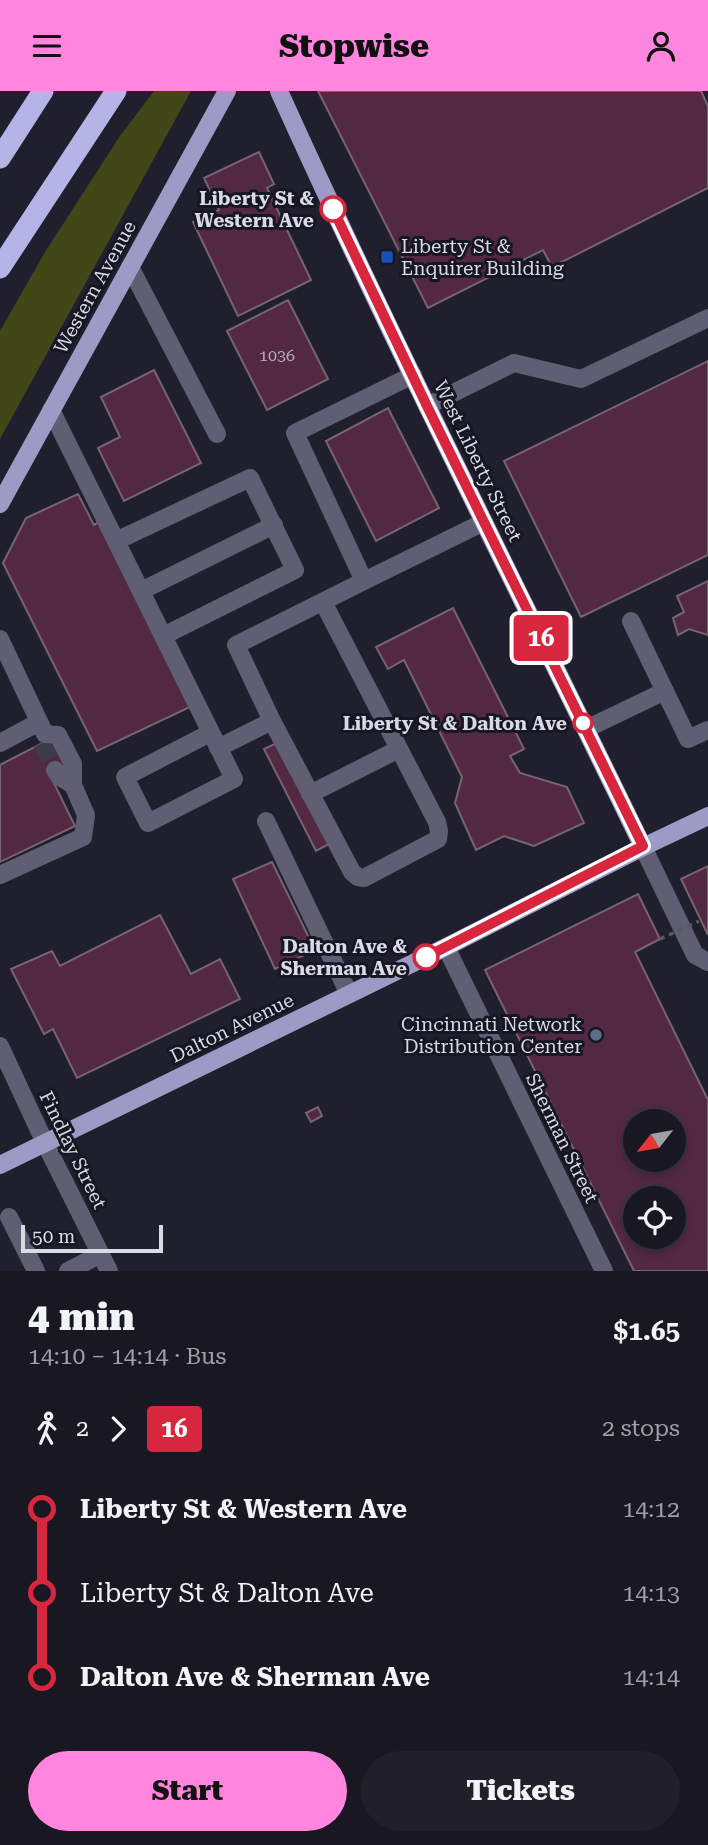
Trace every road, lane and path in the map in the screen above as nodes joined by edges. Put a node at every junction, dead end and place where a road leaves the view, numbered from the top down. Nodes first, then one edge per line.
1 (43, 91) edge
2 (116, 91) edge
3 (227, 91) edge
4 (279, 91) edge
5 (0, 158) edge
6 (130, 267) junction
7 (0, 268) edge
8 (708, 318) edge
9 (412, 375) junction
10 (427, 406) junction
11 (51, 410) junction
12 (217, 434) dead end
13 (0, 504) edge
14 (484, 522) junction
15 (274, 525) junction
16 (116, 541) junction
17 (364, 581) junction
18 (141, 591) junction
19 (323, 602) junction
20 (631, 621) dead end
21 (163, 636) junction
22 (0, 639) edge
23 (665, 691) junction
24 (272, 721) junction
25 (586, 729) junction
26 (708, 730) edge
27 (42, 733) junction
28 (214, 740) junction
29 (0, 743) edge
30 (399, 748) junction
31 (55, 770) tunnel mouth
32 (73, 785) junction
33 (310, 794) junction
34 (708, 816) edge
35 (266, 821) dead end
36 (643, 846) junction
37 (0, 875) edge
38 (699, 921) dead end
39 (660, 939) dead end
40 (446, 947) junction
41 (708, 962) edge
42 (349, 994) junction
43 (0, 1046) edge
44 (45, 1143) junction
45 (0, 1165) edge
46 (9, 1217) dead end
47 (101, 1254) junction
48 (36, 1271) edge
49 (68, 1271) edge
50 (109, 1271) edge
51 (604, 1271) edge

1 - 5 highway
2 - 7 highway
3 - 6 main road, Western Avenue
4 - 9 main road, West Liberty Street
6 - 11 main road, Western Avenue
6 - 12 street
8 - 10 street
9 - 10 main road, West Liberty Street
9 - 17 street
10 - 14 main road, West Liberty Street
11 - 13 main road, Western Avenue
11 - 16 street
14 - 17 street
14 - 25 main road, West Liberty Street
15 - 16 street
15 - 18 street
15 - 21 street
16 - 18 street
17 - 19 street
18 - 21 street
19 - 24 street
19 - 30 street
20 - 23 street
21 - 28 street
22 - 27 street
23 - 25 street
23 - 26 street
24 - 28 street
24 - 33 street
25 - 36 main road, West Liberty Street
27 - 29 street
27 - 32 street
28 - 28 street
30 - 33 street
30 - 33 street
31 - 32 street
32 - 37 street
34 - 36 main road, Dalton Avenue
35 - 42 street
36 - 40 main road, Dalton Avenue
36 - 41 street
38 - 39 path, bridge
40 - 42 main road, Dalton Avenue
40 - 51 street, Sherman Street
42 - 44 main road, Dalton Avenue
43 - 44 street, Findlay Street
44 - 45 main road, Dalton Avenue
44 - 47 street, Findlay Street
46 - 48 street
47 - 49 street
47 - 50 street, Findlay Street

